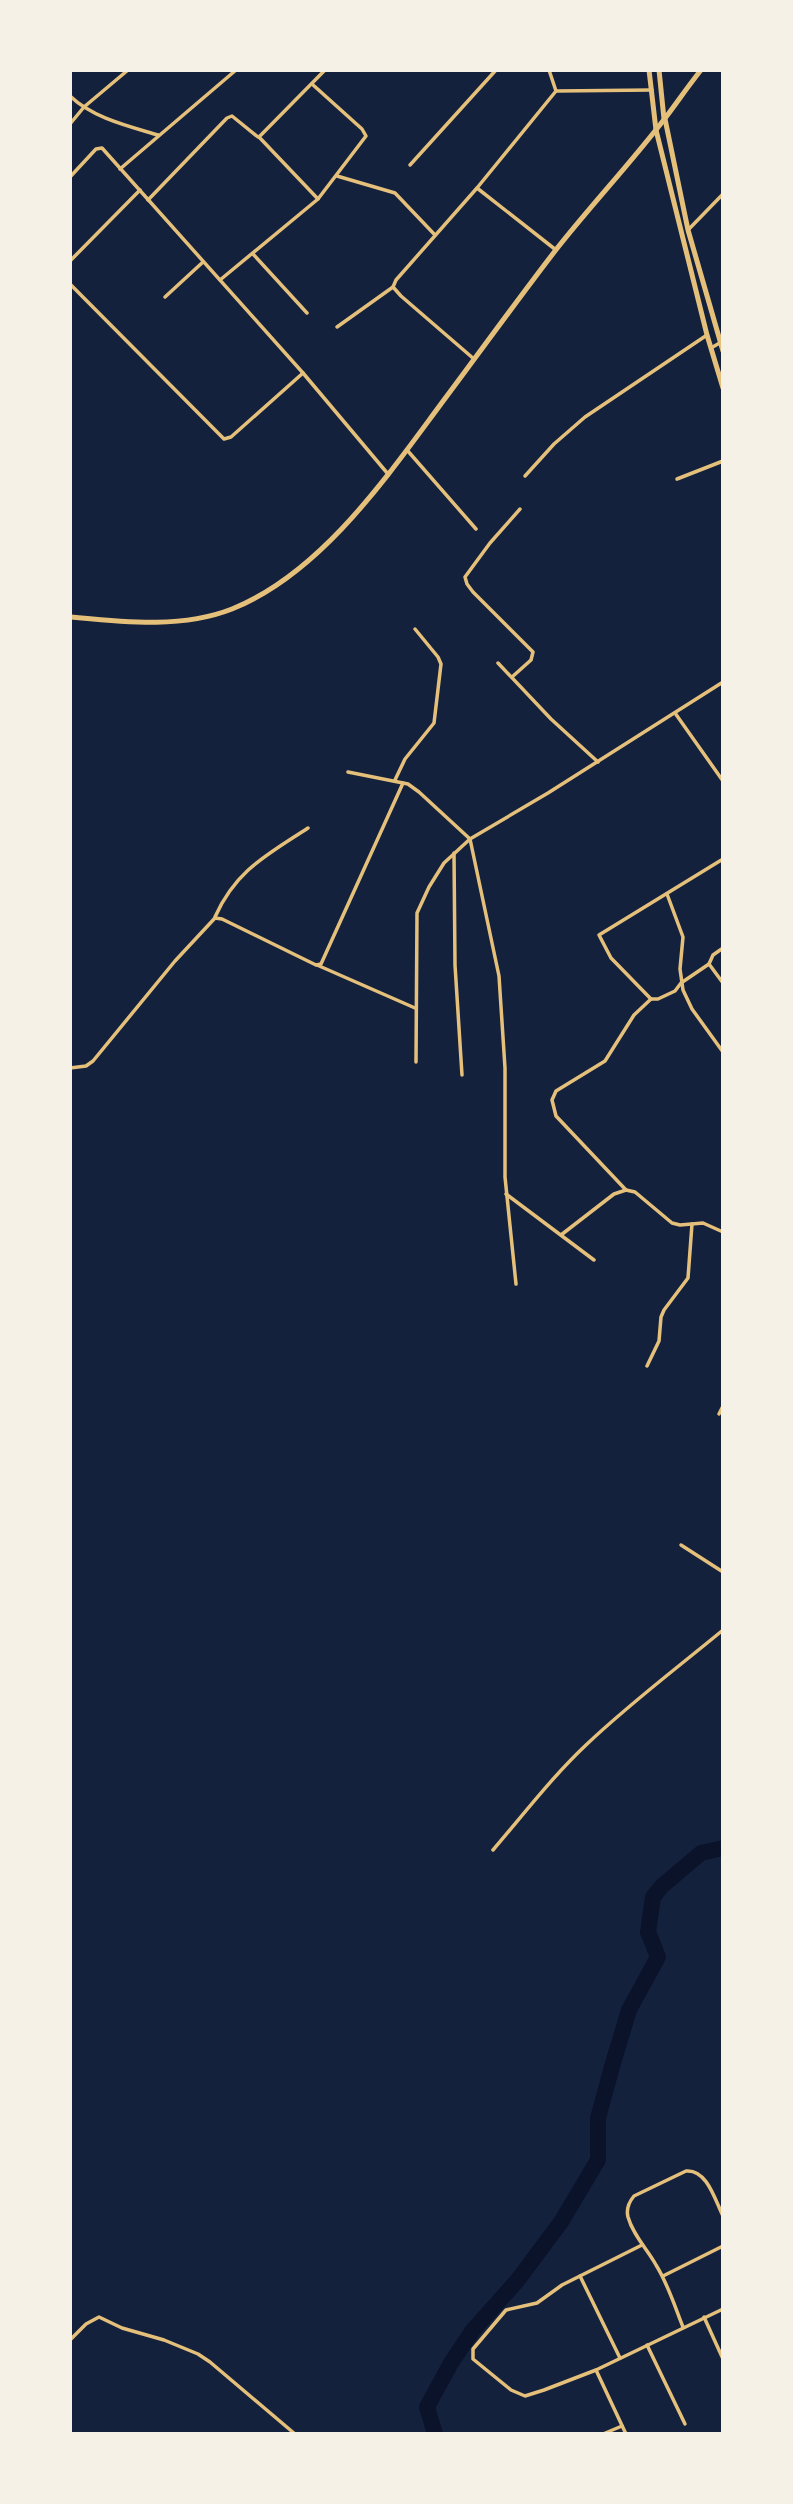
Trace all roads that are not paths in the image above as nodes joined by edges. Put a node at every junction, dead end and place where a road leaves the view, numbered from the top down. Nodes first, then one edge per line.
1 (128, 70) edge
2 (236, 70) edge
3 (325, 70) edge
4 (496, 70) edge
5 (548, 70) edge
6 (649, 70) edge
7 (659, 70) edge
8 (701, 70) edge
9 (313, 84) junction
10 (652, 90) junction
11 (556, 91) junction
12 (70, 96) edge
13 (84, 107) junction
14 (70, 124) edge
15 (660, 124) junction
16 (158, 135) junction
17 (259, 137) junction
18 (410, 165) dead end
19 (120, 169) junction
20 (337, 176) junction
21 (70, 177) edge
22 (477, 188) junction
23 (139, 190) junction
24 (723, 194) edge
25 (318, 199) junction
26 (148, 200) junction
27 (688, 230) junction
28 (435, 235) junction
29 (556, 250) junction
30 (253, 254) junction
31 (70, 261) edge
32 (204, 262) junction
33 (220, 280) junction
34 (70, 284) edge
35 (393, 287) junction
36 (165, 297) dead end
37 (307, 313) dead end
38 (337, 327) dead end
39 (707, 335) junction
40 (722, 341) edge
41 (711, 348) junction
42 (723, 351) edge
43 (474, 359) junction
44 (303, 373) junction
45 (723, 388) edge
46 (407, 450) junction
47 (723, 461) edge
48 (388, 474) junction
49 (524, 476) dead end
50 (677, 479) dead end
51 (520, 509) dead end
52 (475, 529) dead end
53 (70, 617) edge
54 (415, 629) dead end
55 (498, 663) dead end
56 (512, 677) junction
57 (723, 682) edge
58 (675, 713) junction
59 (598, 762) junction
60 (348, 772) dead end
61 (395, 780) junction
62 (723, 781) edge
63 (403, 783) junction
64 (307, 828) dead end
65 (470, 839) junction
66 (454, 851) junction
67 (723, 859) edge
68 (667, 894) junction
69 (215, 918) junction
70 (723, 948) edge
71 (709, 964) junction
72 (316, 965) junction
73 (681, 983) junction
74 (723, 983) edge
75 (651, 999) junction
76 (415, 1008) junction
77 (723, 1052) edge
78 (416, 1062) dead end
79 (70, 1068) edge
80 (463, 1075) dead end
81 (626, 1189) junction
82 (506, 1194) junction
83 (692, 1224) junction
84 (723, 1232) edge
85 (561, 1235) junction
86 (594, 1259) dead end
87 (516, 1284) dead end
88 (647, 1366) dead end
89 (723, 1406) edge
90 (719, 1413) dead end
91 (681, 1545) dead end
92 (723, 1572) edge
93 (723, 1630) edge
94 (493, 1850) dead end
95 (723, 2216) edge
96 (642, 2245) junction
97 (723, 2246) edge
98 (580, 2276) junction
99 (663, 2276) junction
100 (723, 2309) edge
101 (704, 2317) junction
102 (683, 2327) junction
103 (70, 2340) edge
104 (647, 2345) junction
105 (620, 2358) junction
106 (723, 2359) edge
107 (596, 2370) junction
108 (685, 2424) dead end
109 (622, 2426) junction
110 (295, 2434) edge
111 (603, 2434) edge
112 (626, 2434) edge

1 - 13 street
2 - 16 street
3 - 9 street
4 - 18 street
5 - 11 street
6 - 10 main road
7 - 15 main road
8 - 15 main road
9 - 17 street
9 - 20 street
10 - 11 street
10 - 15 main road
11 - 22 street
12 - 13 street
13 - 14 street
13 - 16 street
15 - 27 main road
15 - 29 main road
15 - 39 main road
16 - 19 street
17 - 25 street
17 - 26 street
19 - 21 street
19 - 23 street
20 - 25 street
20 - 28 street
22 - 28 street
22 - 29 street
23 - 26 street
23 - 31 street
24 - 27 street
25 - 30 street
26 - 32 street
27 - 40 main road
28 - 35 street
29 - 43 main road
30 - 33 street
30 - 37 street
32 - 33 street
32 - 36 street
33 - 44 street
34 - 44 street
35 - 38 street
35 - 43 street
39 - 41 main road
39 - 49 street
40 - 41 street
40 - 42 main road
41 - 45 main road
43 - 46 main road
44 - 48 street
46 - 48 main road
46 - 52 street
47 - 50 street
48 - 53 main road
51 - 56 street
54 - 61 street
55 - 56 street
56 - 59 street
57 - 58 street
58 - 59 street
58 - 62 street
59 - 65 street
60 - 61 street
61 - 63 street
63 - 65 street
63 - 72 street
64 - 69 street
65 - 66 street
65 - 82 street
66 - 76 street
66 - 80 street
67 - 68 street
68 - 73 street
68 - 75 street
69 - 72 street
69 - 79 street
70 - 71 street
71 - 73 street
71 - 74 street
72 - 76 street
73 - 75 street
73 - 77 street
75 - 81 street
76 - 78 street
81 - 83 street
81 - 85 street
82 - 85 street
82 - 87 street
83 - 84 street
83 - 88 street
85 - 86 street
89 - 90 street
91 - 92 street
93 - 94 street
95 - 96 street
96 - 98 street
96 - 99 street
97 - 99 street
98 - 105 street
98 - 107 street
99 - 102 street
100 - 101 street
101 - 102 street
101 - 106 street
102 - 104 street
103 - 110 street
104 - 105 street
104 - 108 street
105 - 107 street
107 - 109 street
109 - 111 street
109 - 112 street

